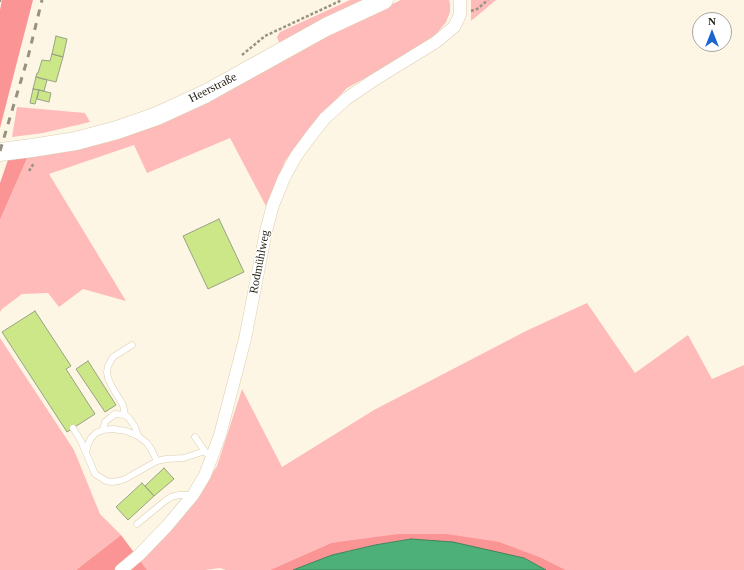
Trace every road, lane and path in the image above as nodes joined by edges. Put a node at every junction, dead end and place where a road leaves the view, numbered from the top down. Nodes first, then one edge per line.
1 (342, 0) edge
2 (384, 0) edge
3 (460, 0) edge
4 (488, 0) edge
5 (460, 15) junction
6 (241, 56) dead end
7 (0, 152) edge
8 (132, 345) dead end
9 (125, 415) junction
10 (73, 428) dead end
11 (103, 430) junction
12 (138, 436) junction
13 (195, 437) dead end
14 (86, 452) junction
15 (208, 455) junction
16 (157, 461) junction
17 (193, 495) junction
18 (137, 524) dead end
19 (121, 570) edge

1 - 6 path
2 - 7 street, Heerstraße
3 - 5 street
4 - 5 path
5 - 15 street, Rodmühlweg
8 - 9 lane
9 - 11 lane
9 - 12 lane
10 - 14 lane
11 - 12 lane
11 - 14 lane
12 - 16 lane
13 - 15 lane
14 - 16 lane
15 - 16 lane
15 - 17 street, Rodmühlweg
17 - 18 lane
17 - 19 street, Rodmühlweg

